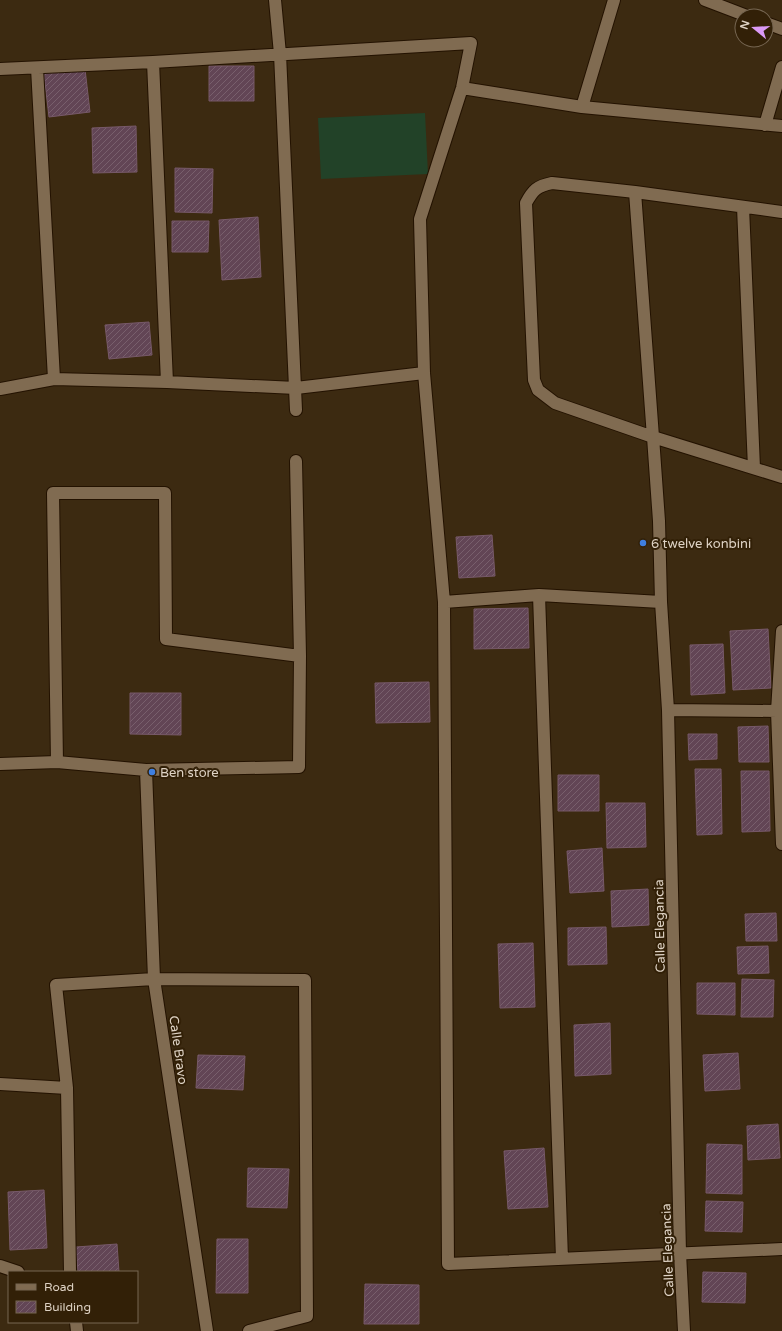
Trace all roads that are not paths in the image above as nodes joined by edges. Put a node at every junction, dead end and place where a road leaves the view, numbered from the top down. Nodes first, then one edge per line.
1 (275, 0) edge
2 (614, 0) edge
3 (705, 0) edge
4 (734, 11) edge
5 (280, 54) junction
6 (153, 62) junction
7 (782, 67) edge
8 (37, 68) junction
9 (0, 69) edge
10 (462, 88) junction
11 (582, 107) junction
12 (765, 125) junction
13 (782, 126) edge
14 (635, 192) junction
15 (743, 207) junction
16 (782, 212) edge
17 (424, 373) junction
18 (54, 379) junction
19 (167, 382) junction
20 (296, 388) junction
21 (0, 389) edge
22 (296, 410) dead end
23 (653, 437) junction
24 (296, 461) dead end
25 (754, 468) junction
26 (782, 477) edge
27 (539, 595) junction
28 (444, 602) junction
29 (661, 602) junction
30 (782, 631) edge
31 (300, 656) junction
32 (668, 710) junction
33 (777, 711) junction
34 (57, 762) junction
35 (0, 764) edge
36 (146, 770) junction
37 (782, 844) edge
38 (154, 979) junction
39 (0, 1084) edge
40 (67, 1088) junction
41 (782, 1249) edge
42 (680, 1253) junction
43 (562, 1259) junction
44 (0, 1266) edge
45 (15, 1271) edge
46 (70, 1271) edge
47 (207, 1331) edge
48 (250, 1331) edge
49 (684, 1331) edge

1 - 5 street
2 - 11 street
3 - 4 street
5 - 6 street
5 - 10 street
5 - 20 street
6 - 8 street
6 - 19 street
7 - 12 street
8 - 9 street
8 - 18 street
10 - 11 street
10 - 17 street
11 - 12 street
12 - 13 street
14 - 15 street
14 - 23 street, Calle Elegancia
14 - 23 street
15 - 16 street
15 - 25 street
17 - 20 street
17 - 28 street
18 - 19 street
18 - 21 street
19 - 20 street
20 - 22 street
23 - 25 street
23 - 29 street, Calle Elegancia
24 - 31 street
25 - 26 street
27 - 28 street
27 - 29 street
27 - 43 street
28 - 43 street
29 - 32 street, Calle Elegancia
30 - 33 street
31 - 34 street
31 - 36 street
32 - 33 street
32 - 42 street, Calle Elegancia
33 - 37 street
34 - 35 street
34 - 36 street
36 - 38 street, Calle Bravo
38 - 40 street
38 - 47 street, Calle Bravo
38 - 48 street
39 - 40 street
40 - 46 street
41 - 42 street
42 - 43 street
42 - 49 street, Calle Elegancia
44 - 45 street

